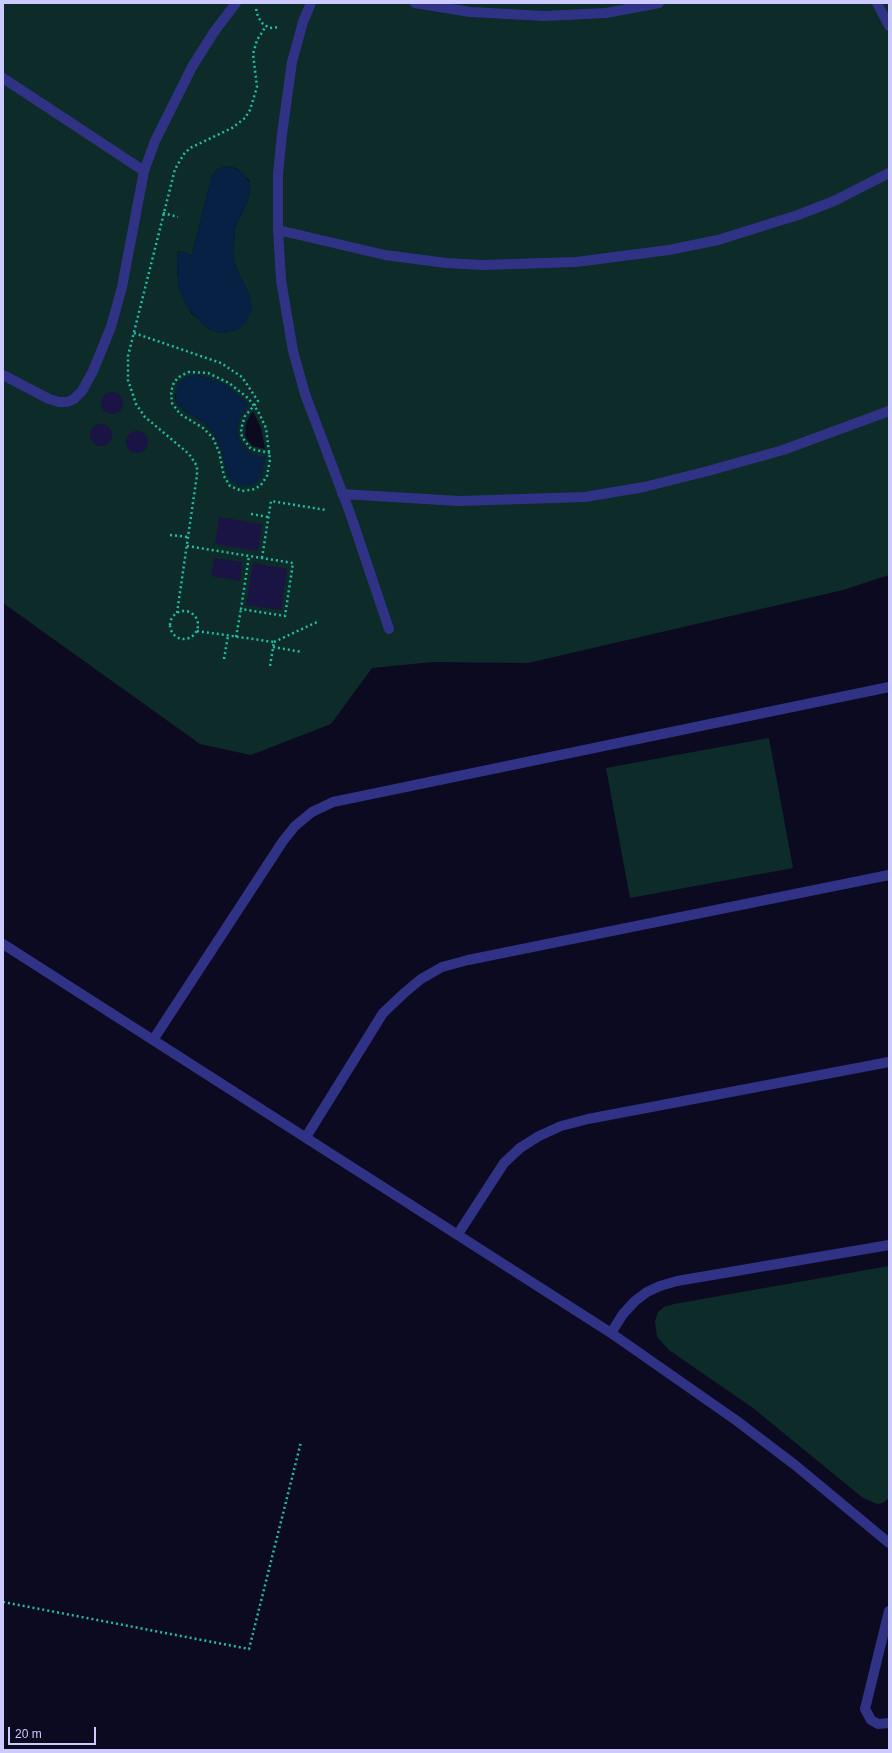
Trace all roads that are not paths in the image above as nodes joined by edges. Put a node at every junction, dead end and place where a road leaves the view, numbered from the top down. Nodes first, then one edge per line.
1 (236, 3) edge
2 (311, 3) edge
3 (415, 3) edge
4 (659, 3) edge
5 (877, 3) edge
6 (889, 26) edge
7 (3, 78) edge
8 (144, 171) junction
9 (889, 173) edge
10 (278, 230) junction
11 (3, 375) edge
12 (889, 411) edge
13 (342, 494) junction
14 (389, 629) dead end
15 (889, 687) edge
16 (889, 875) edge
17 (3, 944) edge
18 (154, 1040) junction
19 (889, 1062) edge
20 (306, 1137) junction
21 (458, 1234) junction
22 (889, 1245) edge
23 (611, 1333) junction
24 (889, 1543) edge
25 (889, 1611) edge
26 (889, 1723) edge

1 - 8 street
2 - 10 street
3 - 4 street
5 - 6 street
7 - 8 street
8 - 11 street
9 - 10 street
10 - 13 street
12 - 13 street
13 - 14 street
15 - 18 street
16 - 20 street
17 - 18 street
18 - 20 street
19 - 21 street
20 - 21 street
21 - 23 street
22 - 23 street
23 - 24 street
25 - 26 street

